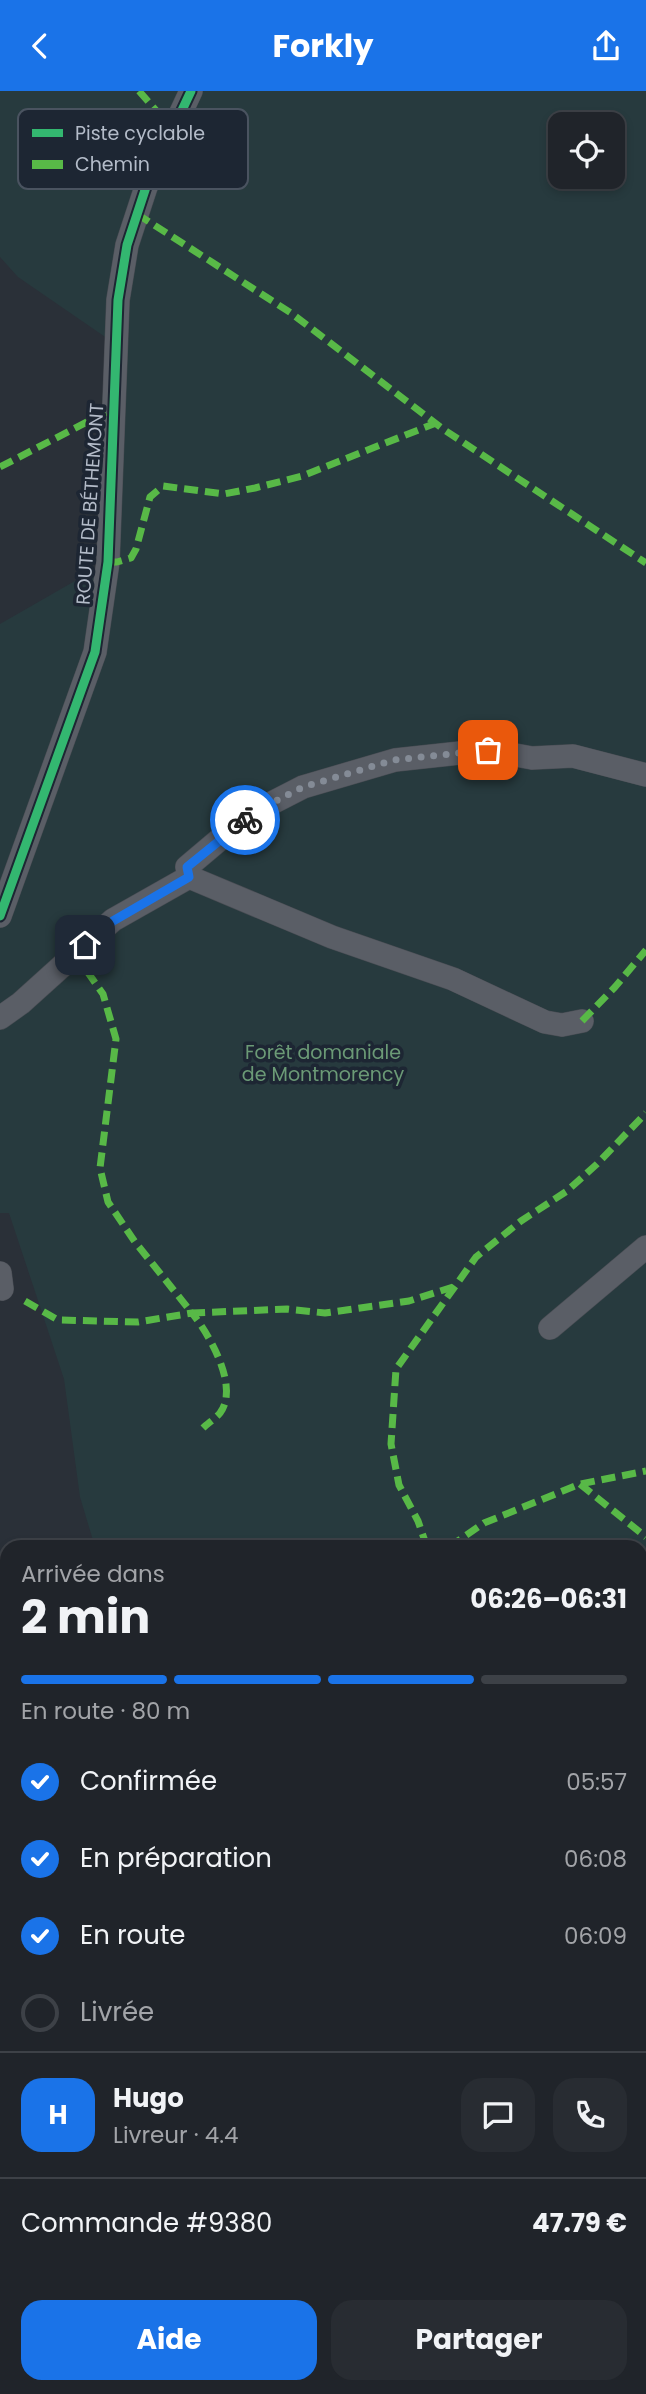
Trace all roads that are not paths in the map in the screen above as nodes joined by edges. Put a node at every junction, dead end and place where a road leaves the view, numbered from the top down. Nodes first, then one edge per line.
1 (191, 91) edge
2 (183, 109) edge
3 (145, 189) edge
4 (646, 775) edge
5 (189, 877) junction
6 (0, 916) edge
7 (0, 1019) edge
8 (582, 1021) dead end
9 (646, 1247) edge
10 (550, 1328) dead end

1 - 2 street, ROUTE DE BÉTHEMONT
3 - 6 street, ROUTE DE BÉTHEMONT
4 - 5 street
5 - 7 street
5 - 8 street
9 - 10 street

